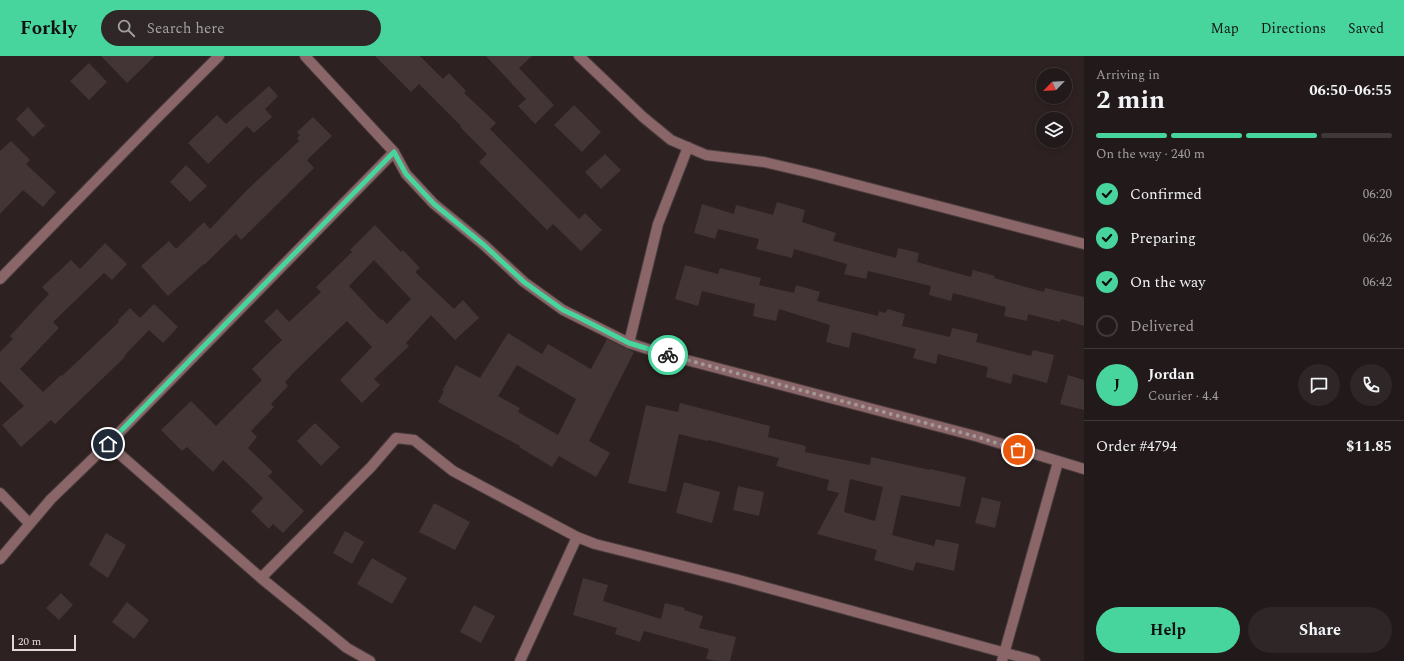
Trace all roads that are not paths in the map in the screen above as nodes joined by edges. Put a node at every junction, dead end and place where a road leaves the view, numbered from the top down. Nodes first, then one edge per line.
1 (219, 56) edge
2 (305, 56) edge
3 (580, 56) edge
4 (688, 147) junction
5 (394, 152) junction
6 (1084, 244) edge
7 (0, 279) edge
8 (629, 343) junction
9 (108, 444) junction
10 (1058, 462) junction
11 (1084, 469) edge
12 (0, 493) edge
13 (29, 524) junction
14 (577, 537) junction
15 (0, 558) edge
16 (261, 578) junction
17 (1003, 657) edge
18 (370, 661) edge
19 (520, 661) edge
20 (1035, 661) edge

1 - 7 street
2 - 5 street
3 - 4 street
4 - 6 street
4 - 8 street
5 - 8 street
5 - 9 street
8 - 10 street
9 - 13 street
9 - 16 street
10 - 11 street
10 - 17 street
12 - 13 street
13 - 15 street
14 - 16 street
14 - 17 street
14 - 19 street
16 - 18 street
17 - 20 street

